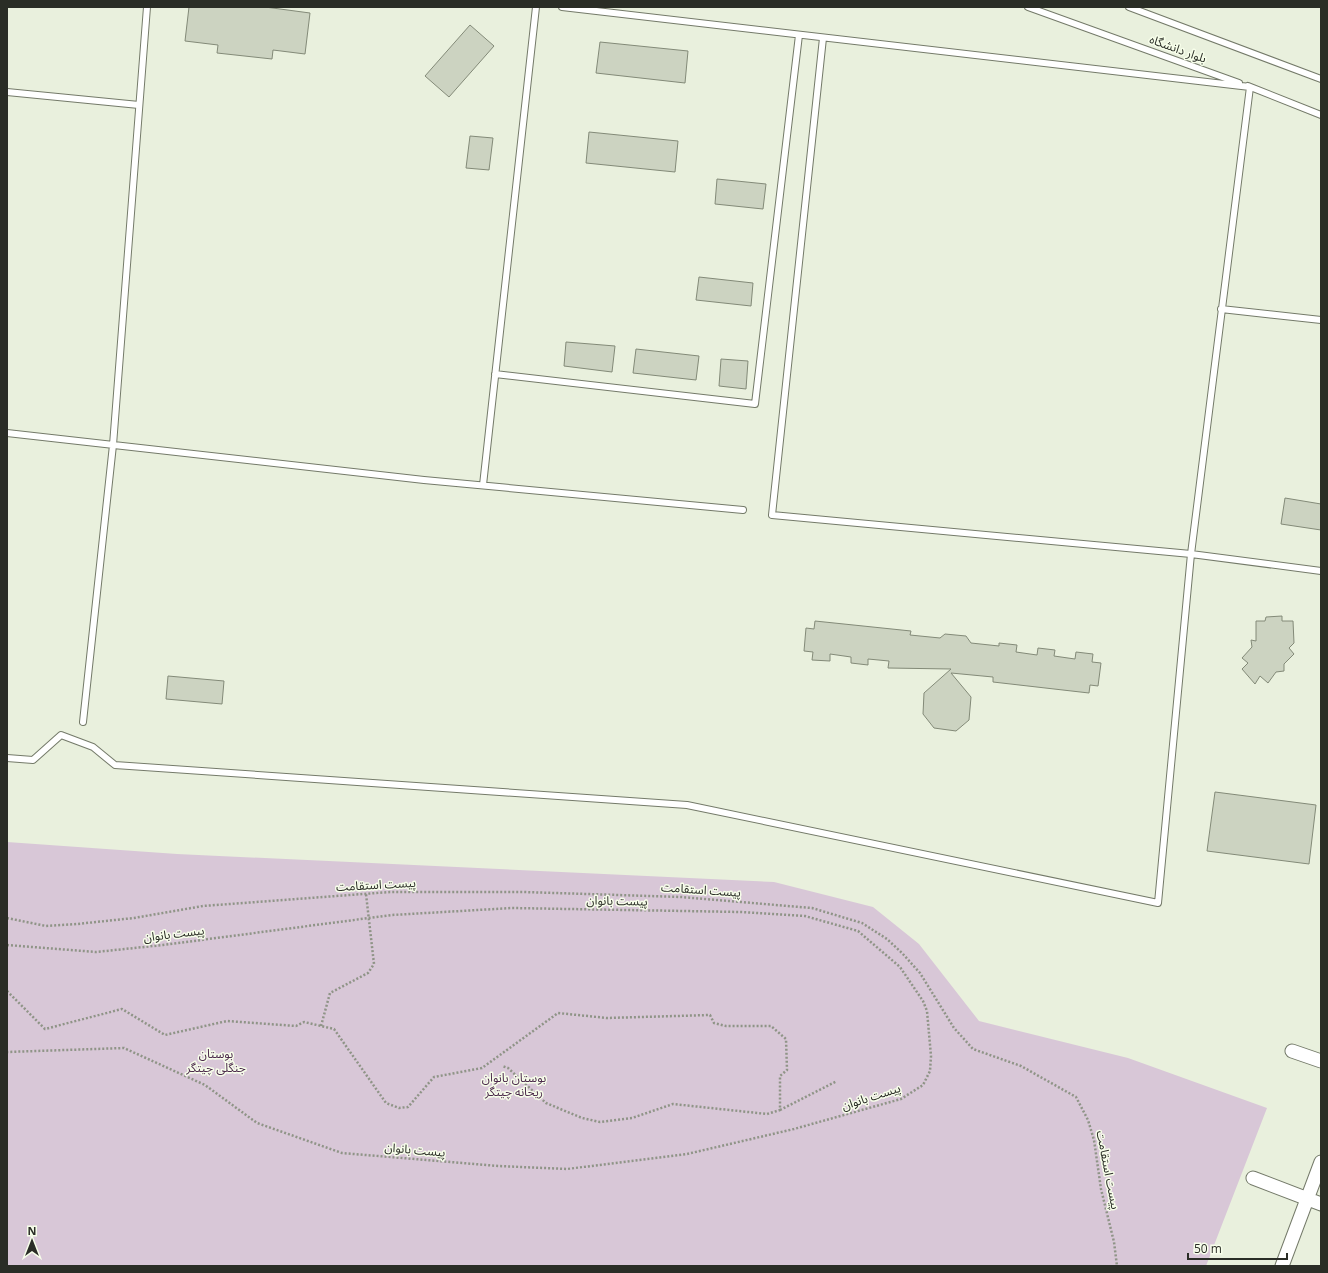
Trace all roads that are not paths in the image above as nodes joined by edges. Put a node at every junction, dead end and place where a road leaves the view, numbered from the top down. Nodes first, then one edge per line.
1 (147, 7) edge
2 (536, 7) edge
3 (562, 7) edge
4 (1028, 7) edge
5 (1129, 7) edge
6 (799, 35) junction
7 (823, 38) junction
8 (1321, 79) edge
9 (1250, 87) junction
10 (7, 92) edge
11 (139, 105) junction
12 (1321, 115) edge
13 (1221, 309) junction
14 (1321, 320) edge
15 (495, 374) junction
16 (7, 433) edge
17 (113, 445) junction
18 (483, 485) junction
19 (743, 510) dead end
20 (1191, 554) junction
21 (1321, 571) edge
22 (82, 722) dead end
23 (7, 758) edge
24 (1292, 1051) dead end
25 (1321, 1061) edge
26 (1321, 1162) edge
27 (1253, 1178) dead end
28 (1307, 1199) junction
29 (1321, 1204) edge
30 (1282, 1266) edge

1 - 11 lane
2 - 15 lane
3 - 6 lane
4 - 9 lane, بلوار دانشگاه
5 - 8 lane, بلوار دانشگاه
6 - 7 lane
6 - 15 lane
7 - 9 lane
7 - 20 lane
9 - 12 lane, بلوار دانشگاه
9 - 13 lane
10 - 11 lane
11 - 17 lane
13 - 14 lane
13 - 20 lane
15 - 18 lane
16 - 17 lane
17 - 18 lane
17 - 22 lane
18 - 19 lane
20 - 21 lane
20 - 23 lane
24 - 25 street
26 - 28 street
27 - 28 street
28 - 29 street
28 - 30 street

